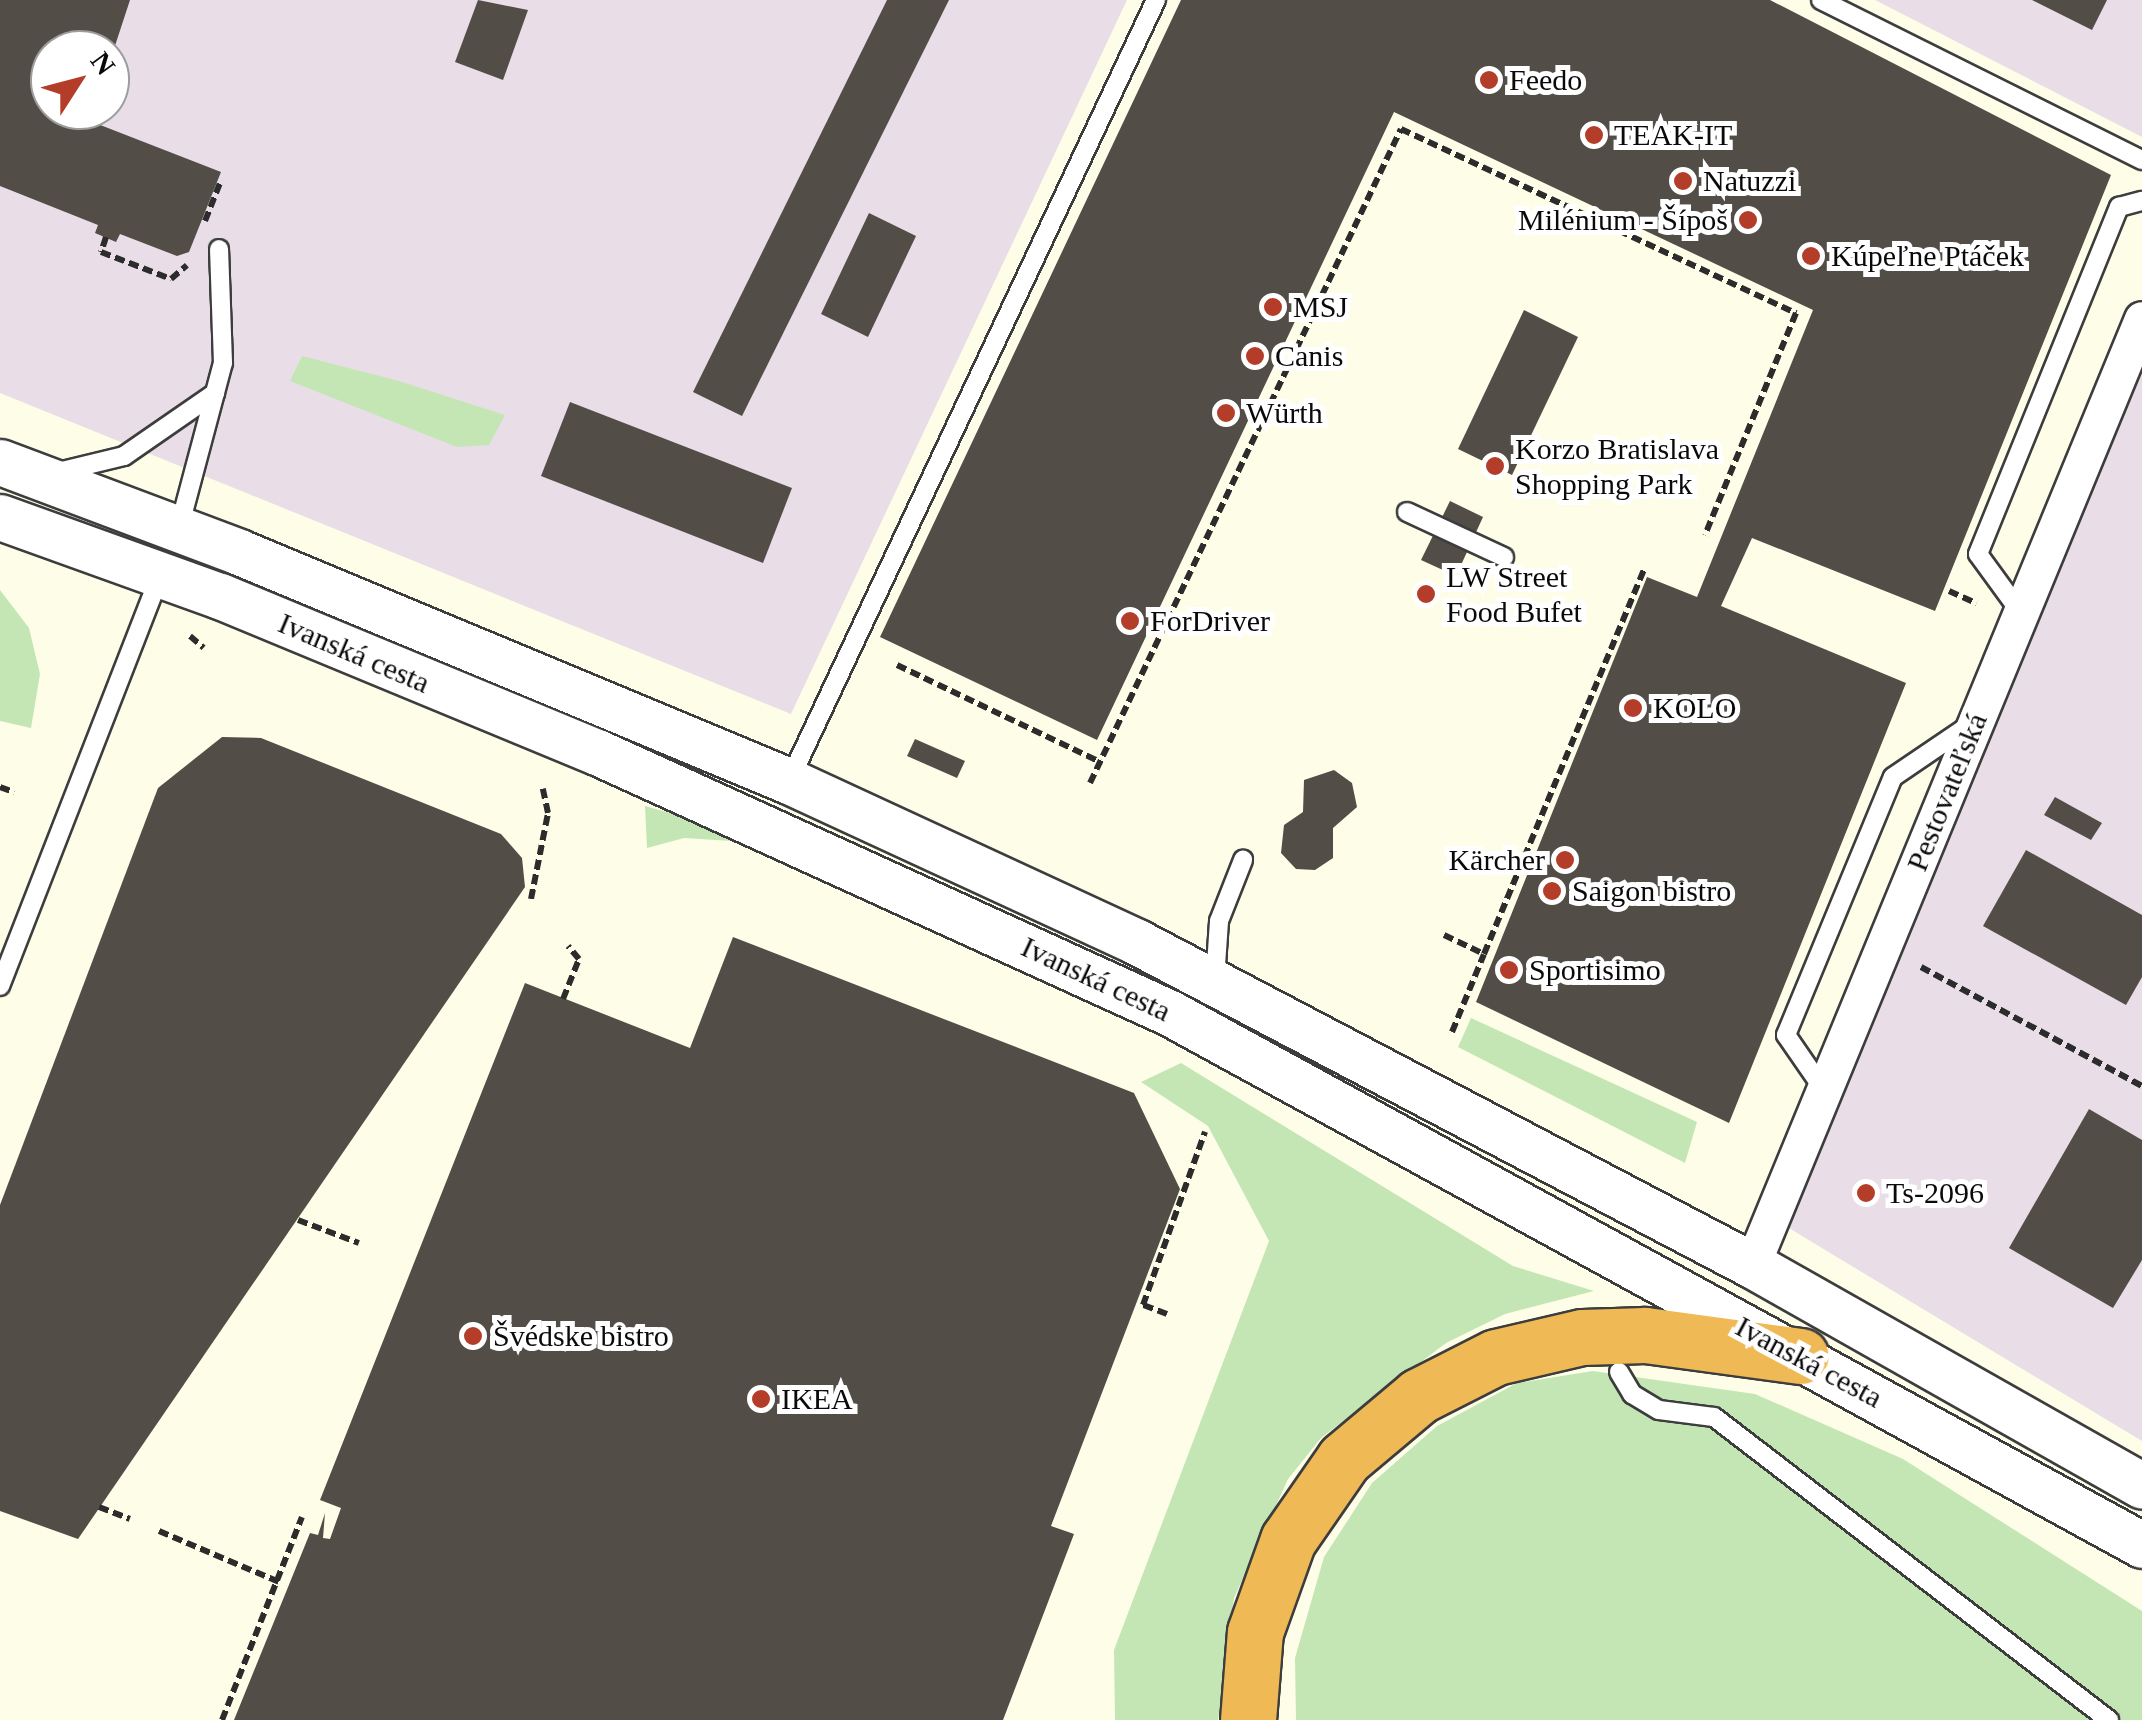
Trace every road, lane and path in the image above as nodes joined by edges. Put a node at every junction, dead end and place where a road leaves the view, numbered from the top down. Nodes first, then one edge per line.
1 (1156, 0) edge
2 (1820, 0) edge
3 (2142, 160) edge
4 (220, 183) dead end
5 (2142, 201) edge
6 (106, 237) dead end
7 (198, 238) dead end
8 (220, 249) dead end
9 (191, 255) dead end
10 (2142, 319) edge
11 (216, 393) junction
12 (20, 469) edge
13 (1407, 512) dead end
14 (0, 517) edge
15 (179, 529) junction
16 (1705, 535) dead end
17 (1504, 557) dead end
18 (1646, 567) dead end
19 (160, 575) junction
20 (1949, 591) dead end
21 (1977, 603) dead end
22 (2021, 613) junction
23 (184, 633) dead end
24 (204, 648) dead end
25 (896, 665) dead end
26 (1976, 720) junction
27 (1100, 762) junction
28 (789, 781) junction
29 (1090, 783) dead end
30 (0, 787) edge
31 (543, 788) dead end
32 (14, 792) dead end
33 (1243, 860) dead end
34 (531, 899) dead end
35 (1444, 935) dead end
36 (568, 946) dead end
37 (1484, 954) junction
38 (1921, 967) dead end
39 (1215, 981) junction
40 (0, 986) edge
41 (563, 998) dead end
42 (1452, 1032) dead end
43 (2142, 1086) edge
44 (1824, 1090) junction
45 (1205, 1132) dead end
46 (298, 1220) dead end
47 (358, 1243) dead end
48 (1752, 1265) junction
49 (1166, 1314) dead end
50 (1730, 1320) junction
51 (1801, 1356) junction
52 (1619, 1372) dead end
53 (2142, 1486) edge
54 (99, 1507) dead end
55 (302, 1518) dead end
56 (130, 1519) dead end
57 (159, 1531) dead end
58 (2142, 1545) edge
59 (279, 1582) junction
60 (222, 1720) edge
61 (1248, 1720) edge
62 (2109, 1720) edge

1 - 28 lane
2 - 3 lane
4 - 7 path
5 - 22 lane
6 - 9 path
8 - 11 lane
10 - 22 street, Pestovateľská
11 - 12 lane
11 - 15 lane
12 - 15 street, Ivanská cesta
13 - 17 lane
14 - 19 street, Ivanská cesta
15 - 28 street, Ivanská cesta
16 - 27 path
18 - 37 path
19 - 40 lane
19 - 50 street, Ivanská cesta
20 - 21 path
22 - 26 street, Pestovateľská
23 - 24 path
25 - 27 path
26 - 44 street, Pestovateľská
26 - 44 lane
27 - 29 path
28 - 39 street, Ivanská cesta
30 - 32 path
31 - 34 path
33 - 39 lane
35 - 37 path
36 - 41 path
37 - 42 path
38 - 43 path
39 - 48 street, Ivanská cesta
44 - 48 street, Pestovateľská
45 - 49 path
46 - 47 path
48 - 50 street
48 - 53 street, Ivanská cesta
50 - 51 street, Ivanská cesta
51 - 58 street, Ivanská cesta
51 - 61 highway
52 - 62 lane
54 - 56 path
55 - 59 path
57 - 59 path
59 - 60 path

